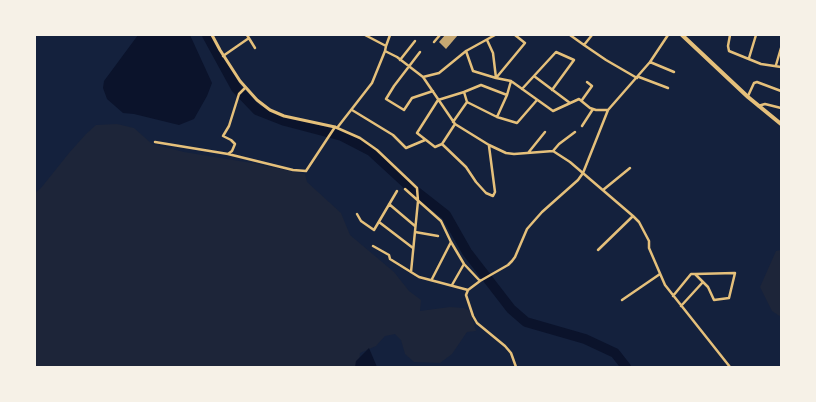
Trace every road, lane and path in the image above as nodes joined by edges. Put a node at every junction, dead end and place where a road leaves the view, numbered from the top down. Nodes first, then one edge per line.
1 (212, 35) edge
2 (365, 35) edge
3 (390, 35) edge
4 (440, 35) edge
5 (496, 35) edge
6 (515, 35) edge
7 (570, 35) edge
8 (592, 35) edge
9 (668, 35) edge
10 (682, 35) edge
11 (730, 35) edge
12 (756, 35) edge
13 (248, 36) edge
14 (487, 40) junction
15 (415, 41) dead end
16 (434, 42) dead end
17 (584, 45) junction
18 (386, 46) junction
19 (255, 48) dead end
20 (781, 48) edge
21 (386, 51) junction
22 (466, 51) junction
23 (420, 52) dead end
24 (223, 56) junction
25 (749, 58) junction
26 (400, 60) junction
27 (650, 62) junction
28 (776, 65) junction
29 (410, 66) junction
30 (781, 66) edge
31 (674, 72) dead end
32 (534, 76) junction
33 (423, 77) junction
34 (638, 77) junction
35 (496, 78) junction
36 (511, 81) junction
37 (587, 82) dead end
38 (246, 88) junction
39 (522, 88) junction
40 (668, 88) dead end
41 (552, 90) junction
42 (433, 91) junction
43 (781, 91) edge
44 (464, 92) junction
45 (507, 95) junction
46 (748, 97) junction
47 (438, 100) junction
48 (537, 100) junction
49 (582, 100) junction
50 (467, 102) junction
51 (570, 103) junction
52 (758, 106) junction
53 (781, 108) edge
54 (593, 109) junction
55 (352, 110) junction
56 (608, 110) junction
57 (497, 117) junction
58 (454, 123) junction
59 (781, 124) edge
60 (582, 126) dead end
61 (336, 128) junction
62 (545, 132) dead end
63 (575, 132) dead end
64 (425, 140) junction
65 (155, 142) dead end
66 (442, 144) junction
67 (489, 145) junction
68 (553, 151) junction
69 (528, 153) junction
70 (228, 154) junction
71 (630, 168) dead end
72 (583, 173) junction
73 (405, 190) dead end
74 (603, 190) junction
75 (397, 191) dead end
76 (418, 201) junction
77 (389, 204) junction
78 (357, 214) dead end
79 (633, 216) junction
80 (378, 222) junction
81 (416, 226) junction
82 (415, 232) junction
83 (438, 236) dead end
84 (451, 242) junction
85 (373, 246) dead end
86 (413, 248) junction
87 (598, 250) dead end
88 (464, 264) junction
89 (411, 272) junction
90 (660, 274) junction
91 (695, 274) junction
92 (432, 280) junction
93 (480, 281) junction
94 (703, 282) junction
95 (452, 285) junction
96 (468, 290) junction
97 (673, 296) junction
98 (622, 300) dead end
99 (681, 306) junction
100 (516, 367) edge
101 (730, 367) edge

1 - 24 street
2 - 18 street
3 - 18 street
4 - 16 street
5 - 14 street
6 - 35 street
7 - 17 street
8 - 17 street
9 - 27 street
10 - 46 main road
11 - 25 street
12 - 25 street
13 - 19 street
13 - 24 street
14 - 22 street
14 - 35 street
15 - 26 street
17 - 34 street
18 - 21 street
20 - 28 street
21 - 26 street
21 - 55 street
22 - 33 street
22 - 35 street
23 - 29 street
24 - 38 street
25 - 28 street
26 - 29 street
27 - 31 street
27 - 34 street
28 - 30 street
29 - 33 street
29 - 42 street
32 - 39 street
32 - 41 street
32 - 41 street
33 - 42 street
34 - 40 street
34 - 56 street
35 - 36 street
36 - 39 street
36 - 45 street
37 - 49 street
38 - 61 street
38 - 70 street
39 - 48 street
41 - 51 street
42 - 47 street
43 - 46 street
44 - 45 street
44 - 47 street
44 - 50 street
45 - 57 street
46 - 52 main road
47 - 58 street
47 - 64 street
48 - 51 street
48 - 57 street
49 - 51 street
49 - 54 street
50 - 57 street
50 - 58 street
52 - 53 street
52 - 59 main road
54 - 56 street
54 - 60 street
55 - 61 street
55 - 64 street
56 - 72 street
58 - 66 street
58 - 67 street
61 - 70 street
61 - 76 street
62 - 69 street
63 - 68 street
64 - 66 street
65 - 70 street
66 - 67 street
67 - 69 street
68 - 69 street
68 - 72 street
71 - 74 street
72 - 74 street
72 - 93 street
73 - 76 street
74 - 79 street
75 - 77 street
76 - 81 street
76 - 84 street
77 - 80 street
77 - 81 street
78 - 80 street
79 - 87 street
79 - 90 street
80 - 86 street
81 - 82 street
82 - 83 street
82 - 86 street
84 - 88 street
84 - 92 street
85 - 89 street
86 - 89 street
88 - 93 street
88 - 95 street
89 - 92 street
90 - 97 street
90 - 98 street
91 - 94 street
91 - 94 street
91 - 97 street
92 - 95 street
93 - 96 street
94 - 99 street
95 - 96 street
96 - 100 street
97 - 99 street
99 - 101 street

